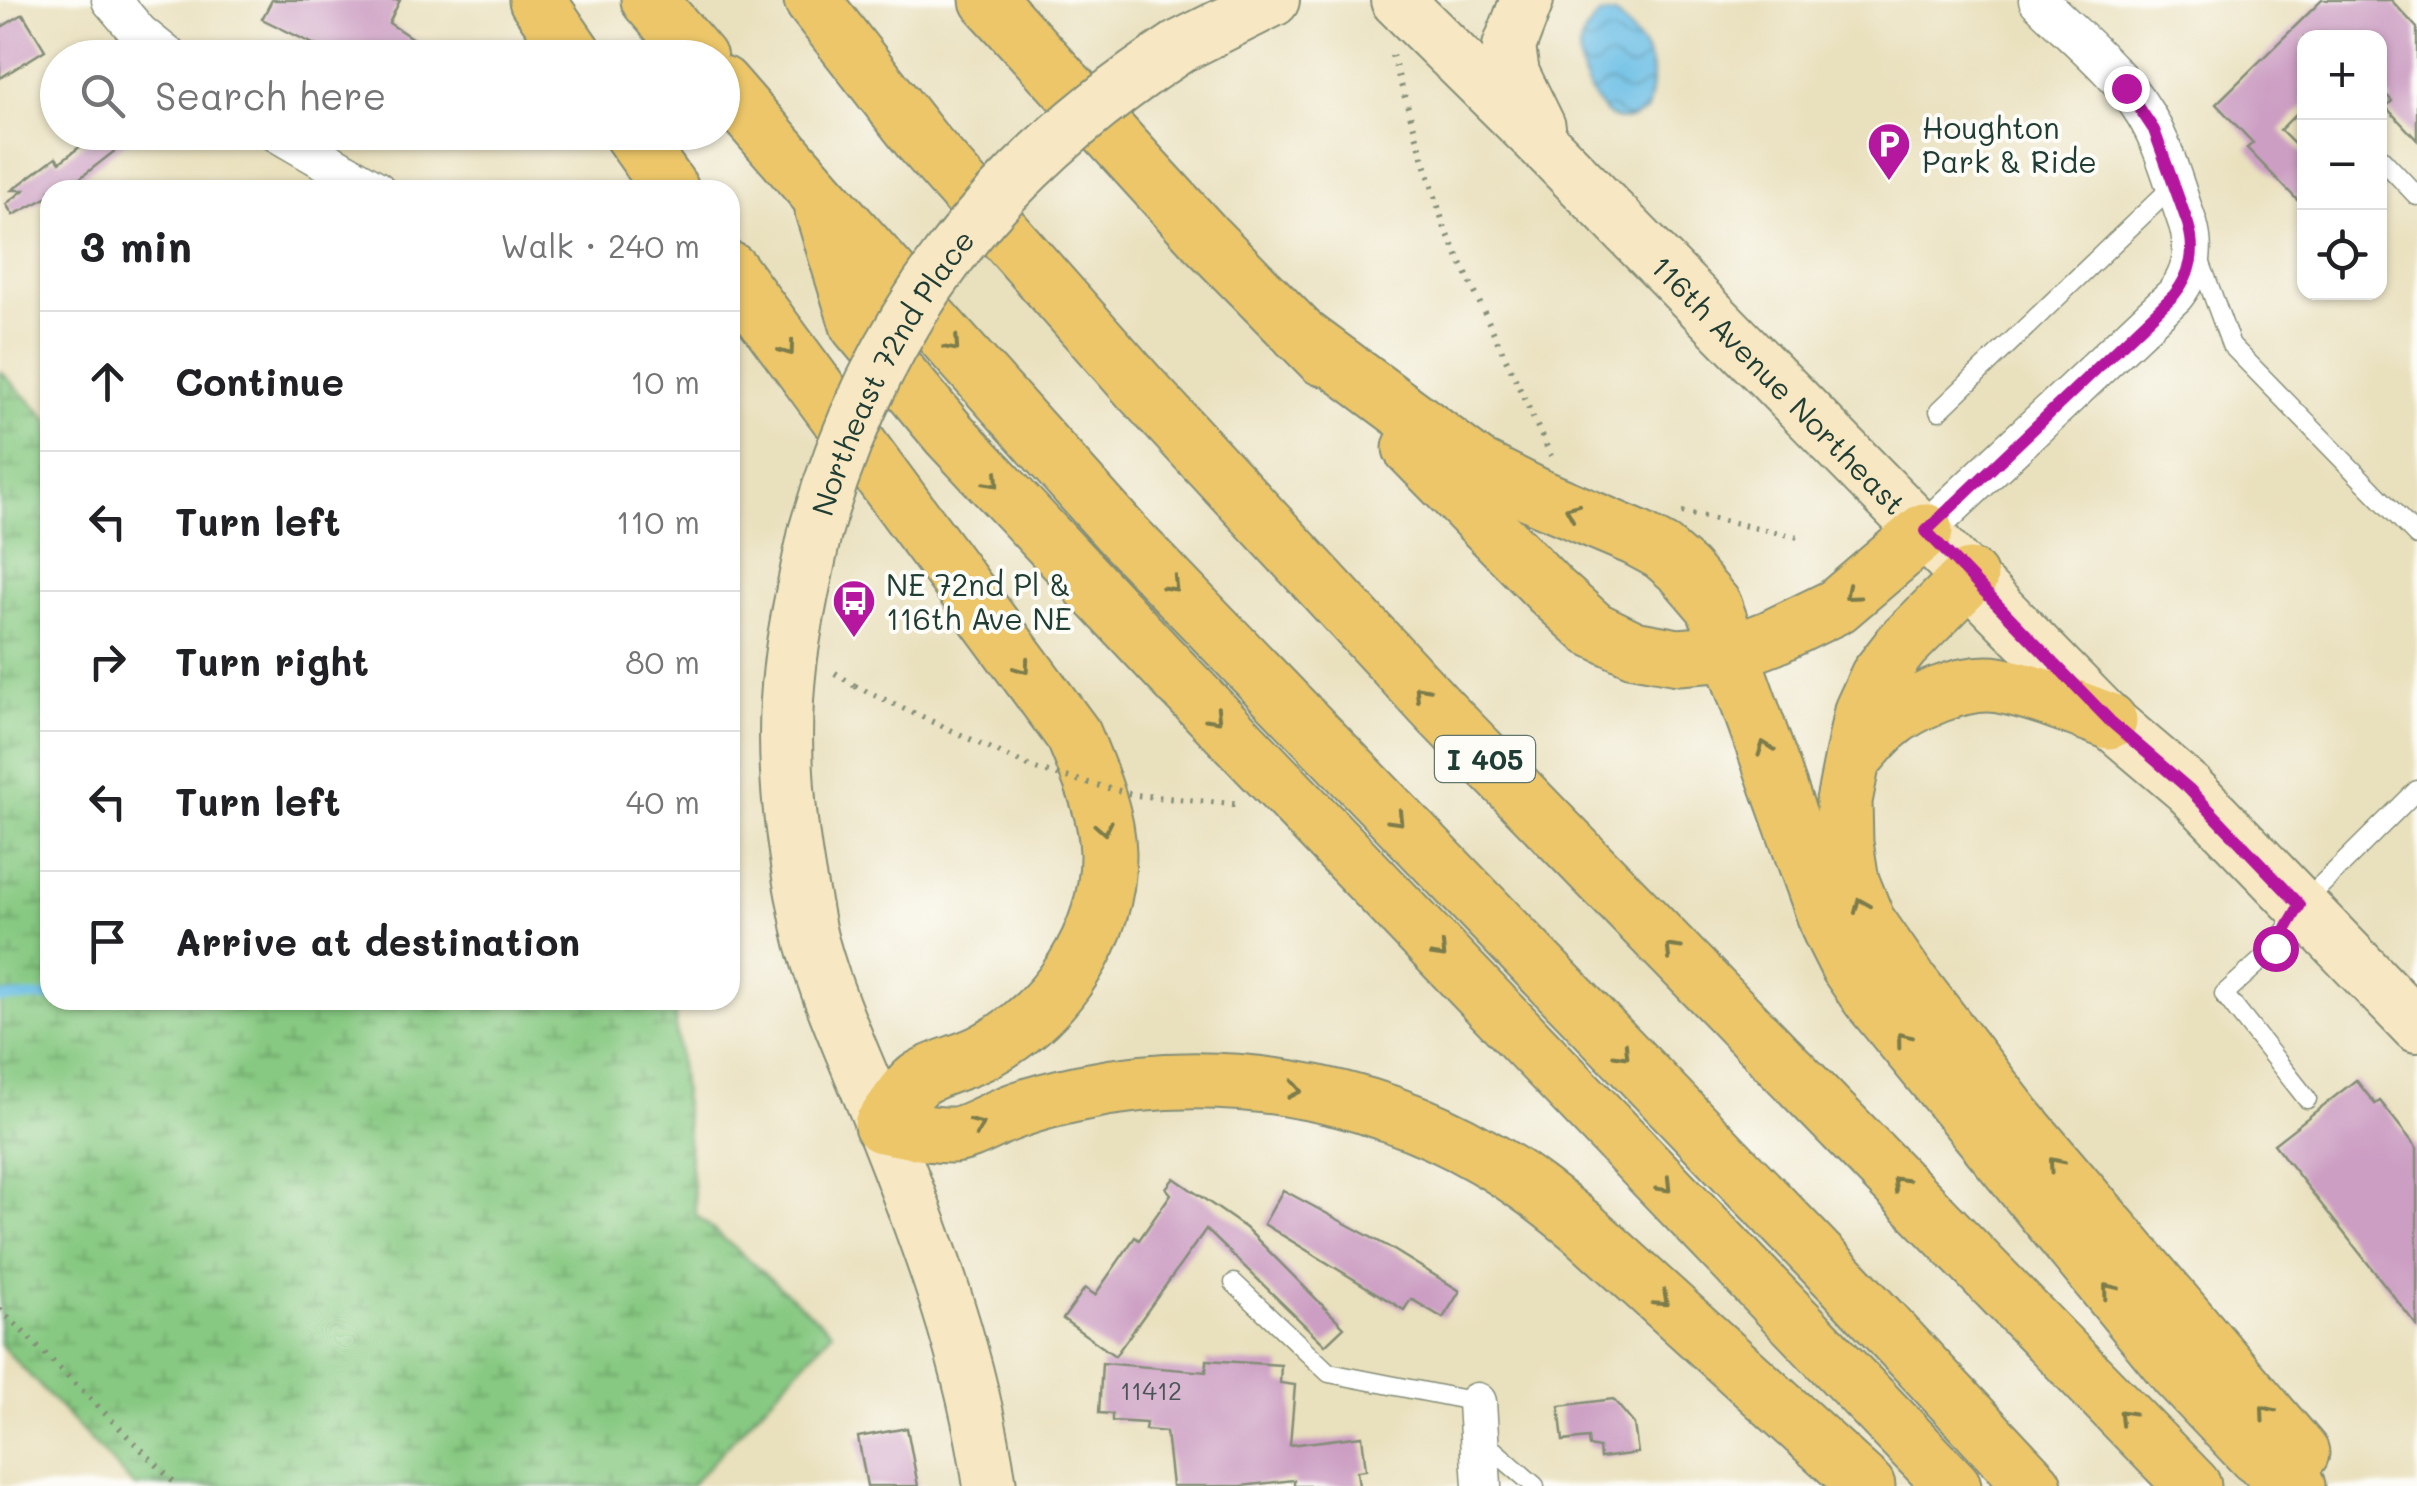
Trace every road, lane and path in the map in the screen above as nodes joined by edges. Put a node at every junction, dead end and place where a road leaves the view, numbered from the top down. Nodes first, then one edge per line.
1 (110, 0) edge
2 (537, 0) edge
3 (649, 0) edge
4 (812, 0) edge
5 (988, 0) edge
6 (1274, 0) edge
7 (1527, 0) edge
8 (2038, 0) edge
9 (1393, 20) edge
10 (148, 40) edge
11 (565, 40) edge
12 (683, 40) edge
13 (740, 105) edge
14 (304, 150) edge
15 (642, 150) edge
16 (1550, 151) junction
17 (2387, 164) edge
18 (357, 180) edge
19 (663, 180) edge
20 (2174, 185) junction
21 (818, 194) junction
22 (2417, 196) edge
23 (2192, 238) junction
24 (740, 284) edge
25 (1299, 334) junction
26 (1939, 412) dead end
27 (1552, 459) dead end
28 (1670, 510) dead end
29 (1926, 531) junction
30 (2417, 536) edge
31 (1803, 538) dead end
32 (1970, 577) junction
33 (1731, 653) junction
34 (835, 672) dead end
35 (2110, 721) junction
36 (1853, 759) junction
37 (2417, 790) edge
38 (1242, 805) dead end
39 (2300, 905) junction
40 (2417, 1026) edge
41 (2308, 1099) dead end
42 (882, 1126) junction
43 (1234, 1282) dead end
44 (0, 1310) edge
45 (1478, 1420) junction
46 (178, 1486) edge
47 (990, 1486) edge
48 (1482, 1486) edge
49 (1535, 1486) edge
50 (1867, 1486) edge
51 (1953, 1486) edge
52 (2034, 1486) edge
53 (2193, 1486) edge
54 (2297, 1486) edge
55 (2329, 1486) edge

1 - 10 street
2 - 11 highway
3 - 12 highway
53 -> 4 highway, I 405
5 - 25 highway
6 - 42 main road, Northeast 72nd Place, bridge
7 - 16 main road
8 - 20 street
9 - 16 main road, 116th Avenue Northeast
9 - 27 path
13 - 21 highway
14 - 18 street
15 - 19 highway
16 - 29 main road, 116th Avenue Northeast
17 - 22 lane
20 - 23 street
20 - 26 lane
21 -> 51 highway
21 -> 52 highway
23 - 29 street
23 - 30 lane
24 -> 42 highway
33 -> 25 highway
25 - 33 highway
28 - 31 path
29 - 32 main road, 116th Avenue Northeast
29 -> 33 highway
32 - 35 main road, 116th Avenue Northeast
32 - 36 highway
54 -> 33 highway
34 - 38 path, bridge
35 - 36 highway
35 - 39 main road, 116th Avenue Northeast
55 -> 36 highway
37 - 39 lane
39 - 40 main road, 116th Avenue Northeast
39 - 41 lane
42 - 47 main road, Northeast 72nd Place
42 -> 50 highway
43 - 45 lane
44 - 46 path
45 - 48 street
45 - 49 lane

